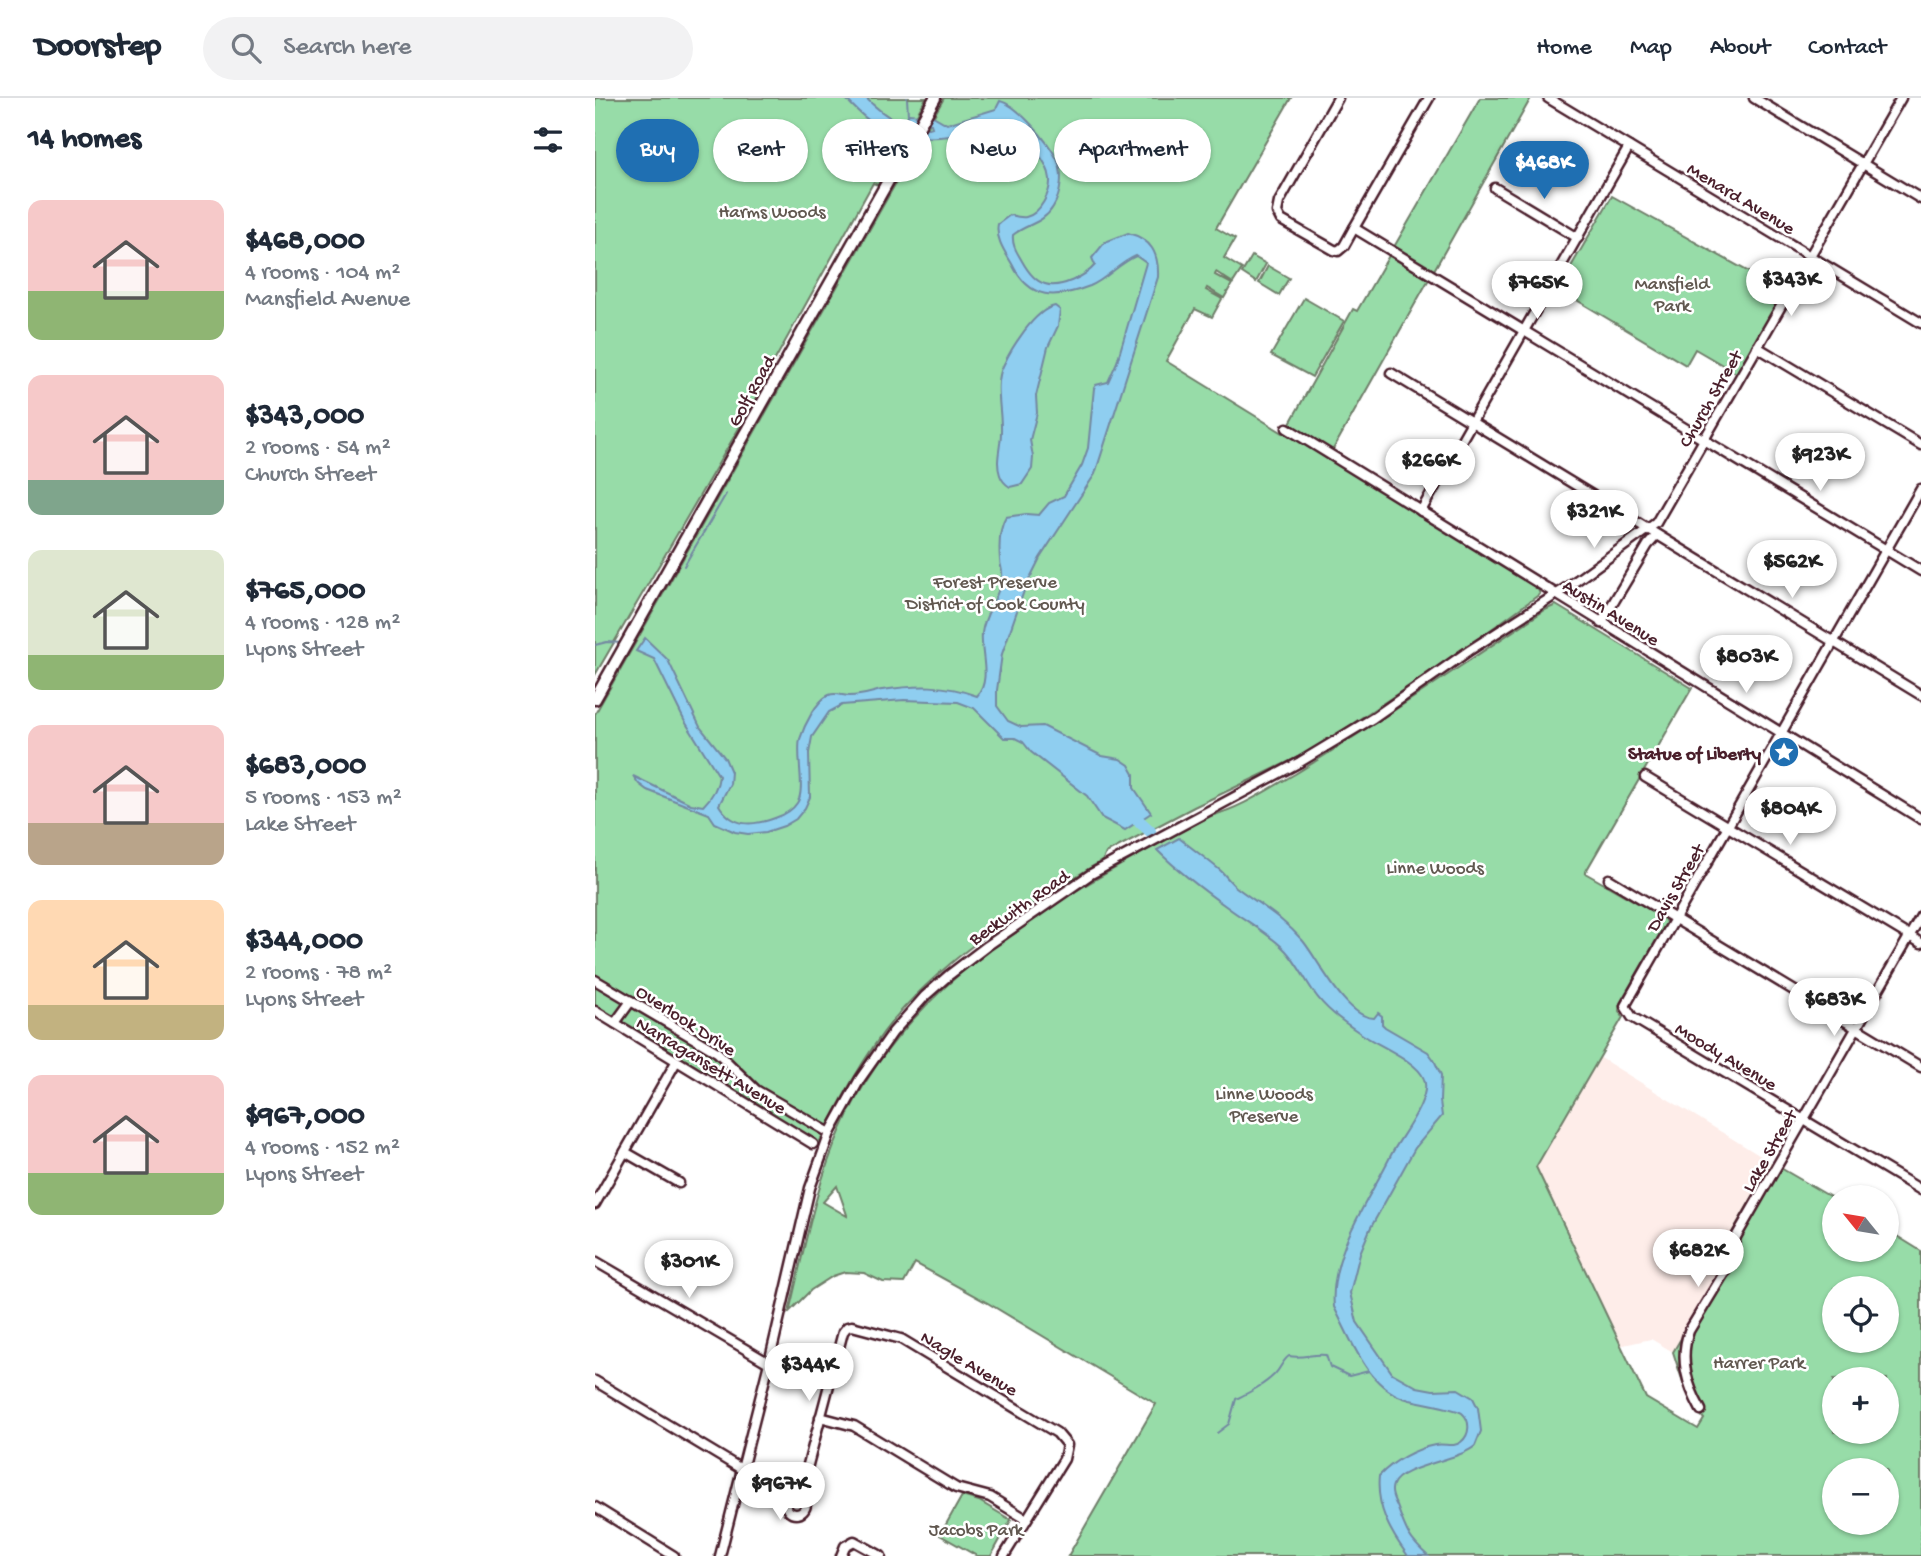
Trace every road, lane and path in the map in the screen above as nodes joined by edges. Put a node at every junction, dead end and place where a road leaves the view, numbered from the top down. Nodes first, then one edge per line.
1 (935, 98) edge
2 (1338, 98) edge
3 (1429, 98) edge
4 (1548, 98) edge
5 (1754, 98) edge
6 (1901, 98) edge
7 (1629, 147) junction
8 (1863, 164) junction
9 (1495, 188) dead end
10 (1921, 199) edge
11 (1354, 228) junction
12 (1578, 238) junction
13 (1809, 256) junction
14 (1921, 323) edge
15 (1525, 331) junction
16 (1758, 347) junction
17 (1391, 373) dead end
18 (1472, 423) junction
19 (1287, 428) dead end
20 (1704, 439) junction
21 (1921, 445) edge
22 (1921, 489) edge
23 (1421, 510) junction
24 (1647, 530) junction
25 (1657, 535) junction
26 (1886, 550) junction
27 (1921, 570) edge
28 (1555, 594) junction
29 (1601, 623) junction
30 (1833, 642) junction
31 (1921, 695) edge
32 (595, 699) edge
33 (1781, 733) junction
34 (1644, 777) dead end
35 (1921, 819) edge
36 (1727, 827) junction
37 (1609, 879) dead end
38 (1921, 916) edge
39 (1674, 918) junction
40 (1909, 936) junction
41 (1921, 943) edge
42 (595, 980) edge
43 (631, 1001) junction
44 (1626, 1010) joint
45 (595, 1011) edge
46 (615, 1023) junction
47 (1857, 1028) junction
48 (676, 1062) junction
49 (1921, 1067) edge
50 (1804, 1120) junction
51 (830, 1133) junction
52 (813, 1144) dead end
53 (625, 1152) junction
54 (679, 1183) dead end
55 (1921, 1190) edge
56 (595, 1204) edge
57 (595, 1261) edge
58 (769, 1363) junction
59 (833, 1369) junction
60 (595, 1381) edge
61 (829, 1381) junction
62 (1701, 1410) dead end
63 (820, 1417) junction
64 (743, 1470) junction
65 (800, 1494) dead end
66 (595, 1507) edge
67 (1026, 1519) junction
68 (674, 1556) edge
69 (720, 1556) edge
70 (841, 1556) edge
71 (881, 1556) edge
72 (1004, 1556) edge

1 - 32 main road, Golf Road
2 - 11 street
3 - 11 street
4 - 7 street, Menard Avenue
5 - 8 street
6 - 8 street, Church Street
7 - 12 street
7 - 13 street, Menard Avenue
8 - 10 street
8 - 13 street, Church Street
9 - 12 street
11 - 15 street
12 - 15 street
13 - 14 street, Menard Avenue
13 - 16 street, Church Street
15 - 18 street
15 - 20 street
16 - 20 street, Church Street
16 - 21 street
17 - 18 street
18 - 23 street
18 - 24 street
19 - 23 street, Austin Avenue
20 - 24 street, Church Street
20 - 26 street
22 - 26 street, Davis Street
23 - 28 street, Austin Avenue
24 - 25 street
24 - 28 street, Beckwith Road
25 - 29 street
25 - 30 street
26 - 27 street
26 - 30 street, Davis Street
28 - 29 street, Austin Avenue
28 - 51 street, Beckwith Road
29 - 33 street, Austin Avenue
30 - 31 street
30 - 33 street, Davis Street
33 - 35 street, Austin Avenue
33 - 36 street, Davis Street
34 - 36 street
36 - 39 street, Davis Street
36 - 40 street
37 - 39 street
38 - 40 street, Lake Street
39 - 44 street, Davis Street
39 - 47 street
40 - 41 street
40 - 47 street, Lake Street
42 - 43 street, Overlook Drive
43 - 46 street
43 - 51 street, Overlook Drive
44 - 50 street, Moody Avenue
45 - 46 street, Narragansett Avenue
46 - 48 street, Narragansett Avenue
47 - 49 street
47 - 50 street, Lake Street
48 - 52 street, Narragansett Avenue
48 - 53 street
50 - 55 street, Moody Avenue
50 - 62 street, Lake Street
51 - 58 street, Beckwith Road
53 - 54 street
53 - 56 street
57 - 58 street
58 - 59 street
58 - 61 street
58 - 64 street, Beckwith Road
59 - 61 street
59 - 67 street, Nagle Avenue
60 - 64 street
61 - 63 street
63 - 65 street
63 - 67 street
64 - 69 street, Beckwith Road
66 - 68 street
67 - 72 street
70 - 71 street

